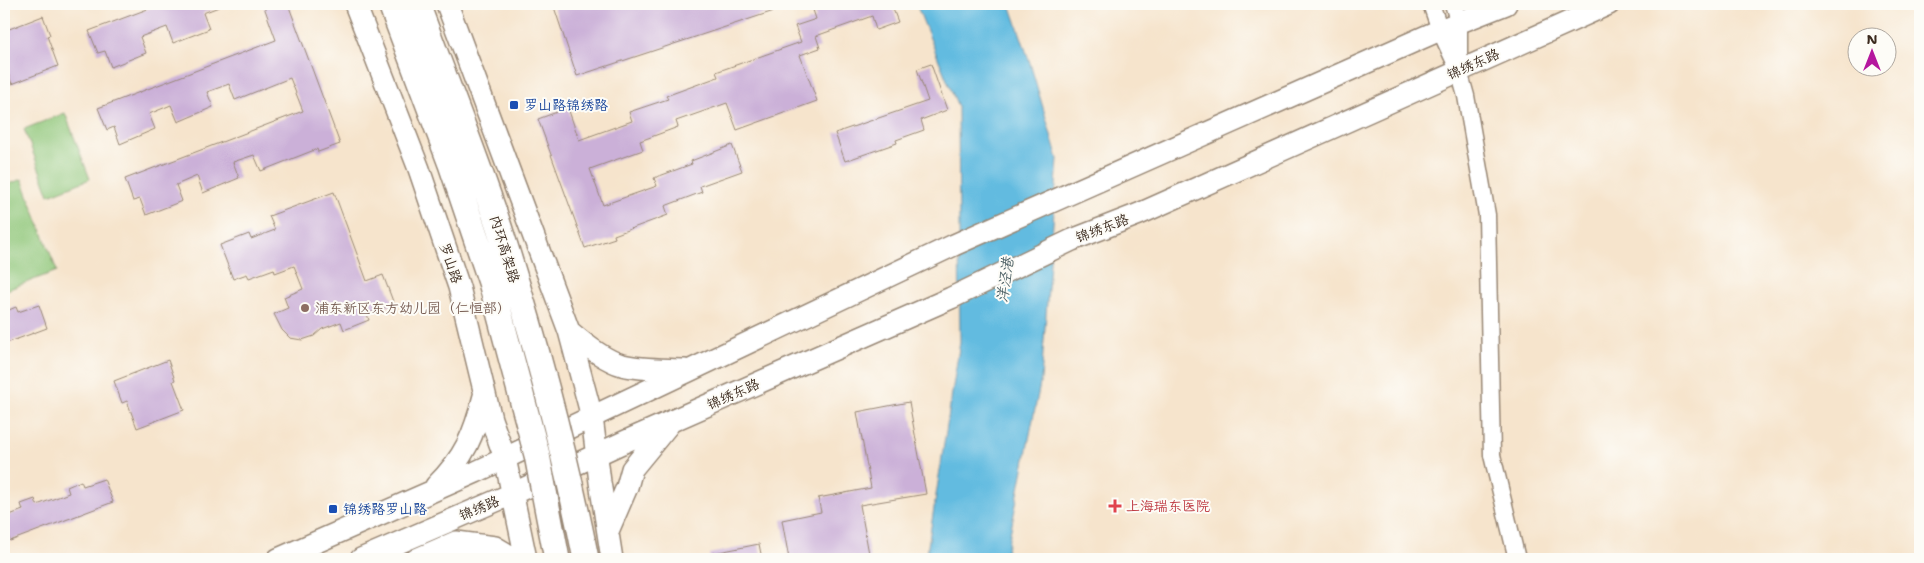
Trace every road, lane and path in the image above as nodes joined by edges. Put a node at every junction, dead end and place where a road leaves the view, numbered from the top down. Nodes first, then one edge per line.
1 (355, 4) edge
2 (391, 4) edge
3 (416, 4) edge
4 (447, 4) edge
5 (1431, 4) edge
6 (1506, 4) edge
7 (1609, 4) edge
8 (1450, 19) edge
9 (1458, 71) junction
10 (569, 331) junction
11 (691, 370) junction
12 (485, 393) junction
13 (592, 417) junction
14 (671, 422) junction
15 (597, 456) junction
16 (505, 458) junction
17 (430, 492) junction
18 (512, 494) junction
19 (608, 531) junction
20 (278, 559) edge
21 (361, 559) edge
22 (417, 559) edge
23 (515, 559) edge
24 (526, 559) edge
25 (557, 559) edge
26 (586, 559) edge
27 (612, 559) edge
28 (1517, 559) edge

1 - 12 main road, 罗山路
2 - 25 highway, 内环高架路, bridge
3 - 26 highway, 内环高架路, bridge
4 - 10 main road
5 - 8 street
6 - 8 main road
7 - 9 main road, 锦绣东路
8 - 9 street
8 - 11 main road
9 - 14 main road, 锦绣东路
9 - 28 street
10 - 11 main road
10 - 13 main road
11 - 13 main road
12 - 16 main road, 罗山路
12 - 17 main road
13 - 15 main road
13 - 16 main road
14 - 15 main road, 锦绣东路
14 - 19 main road
15 - 18 main road, 锦绣路
15 - 19 main road
16 - 17 main road
16 - 18 main road, 罗山路
17 - 20 main road
18 - 21 main road, 锦绣路
18 - 24 main road, 罗山路
19 - 27 main road
22 - 23 main road

